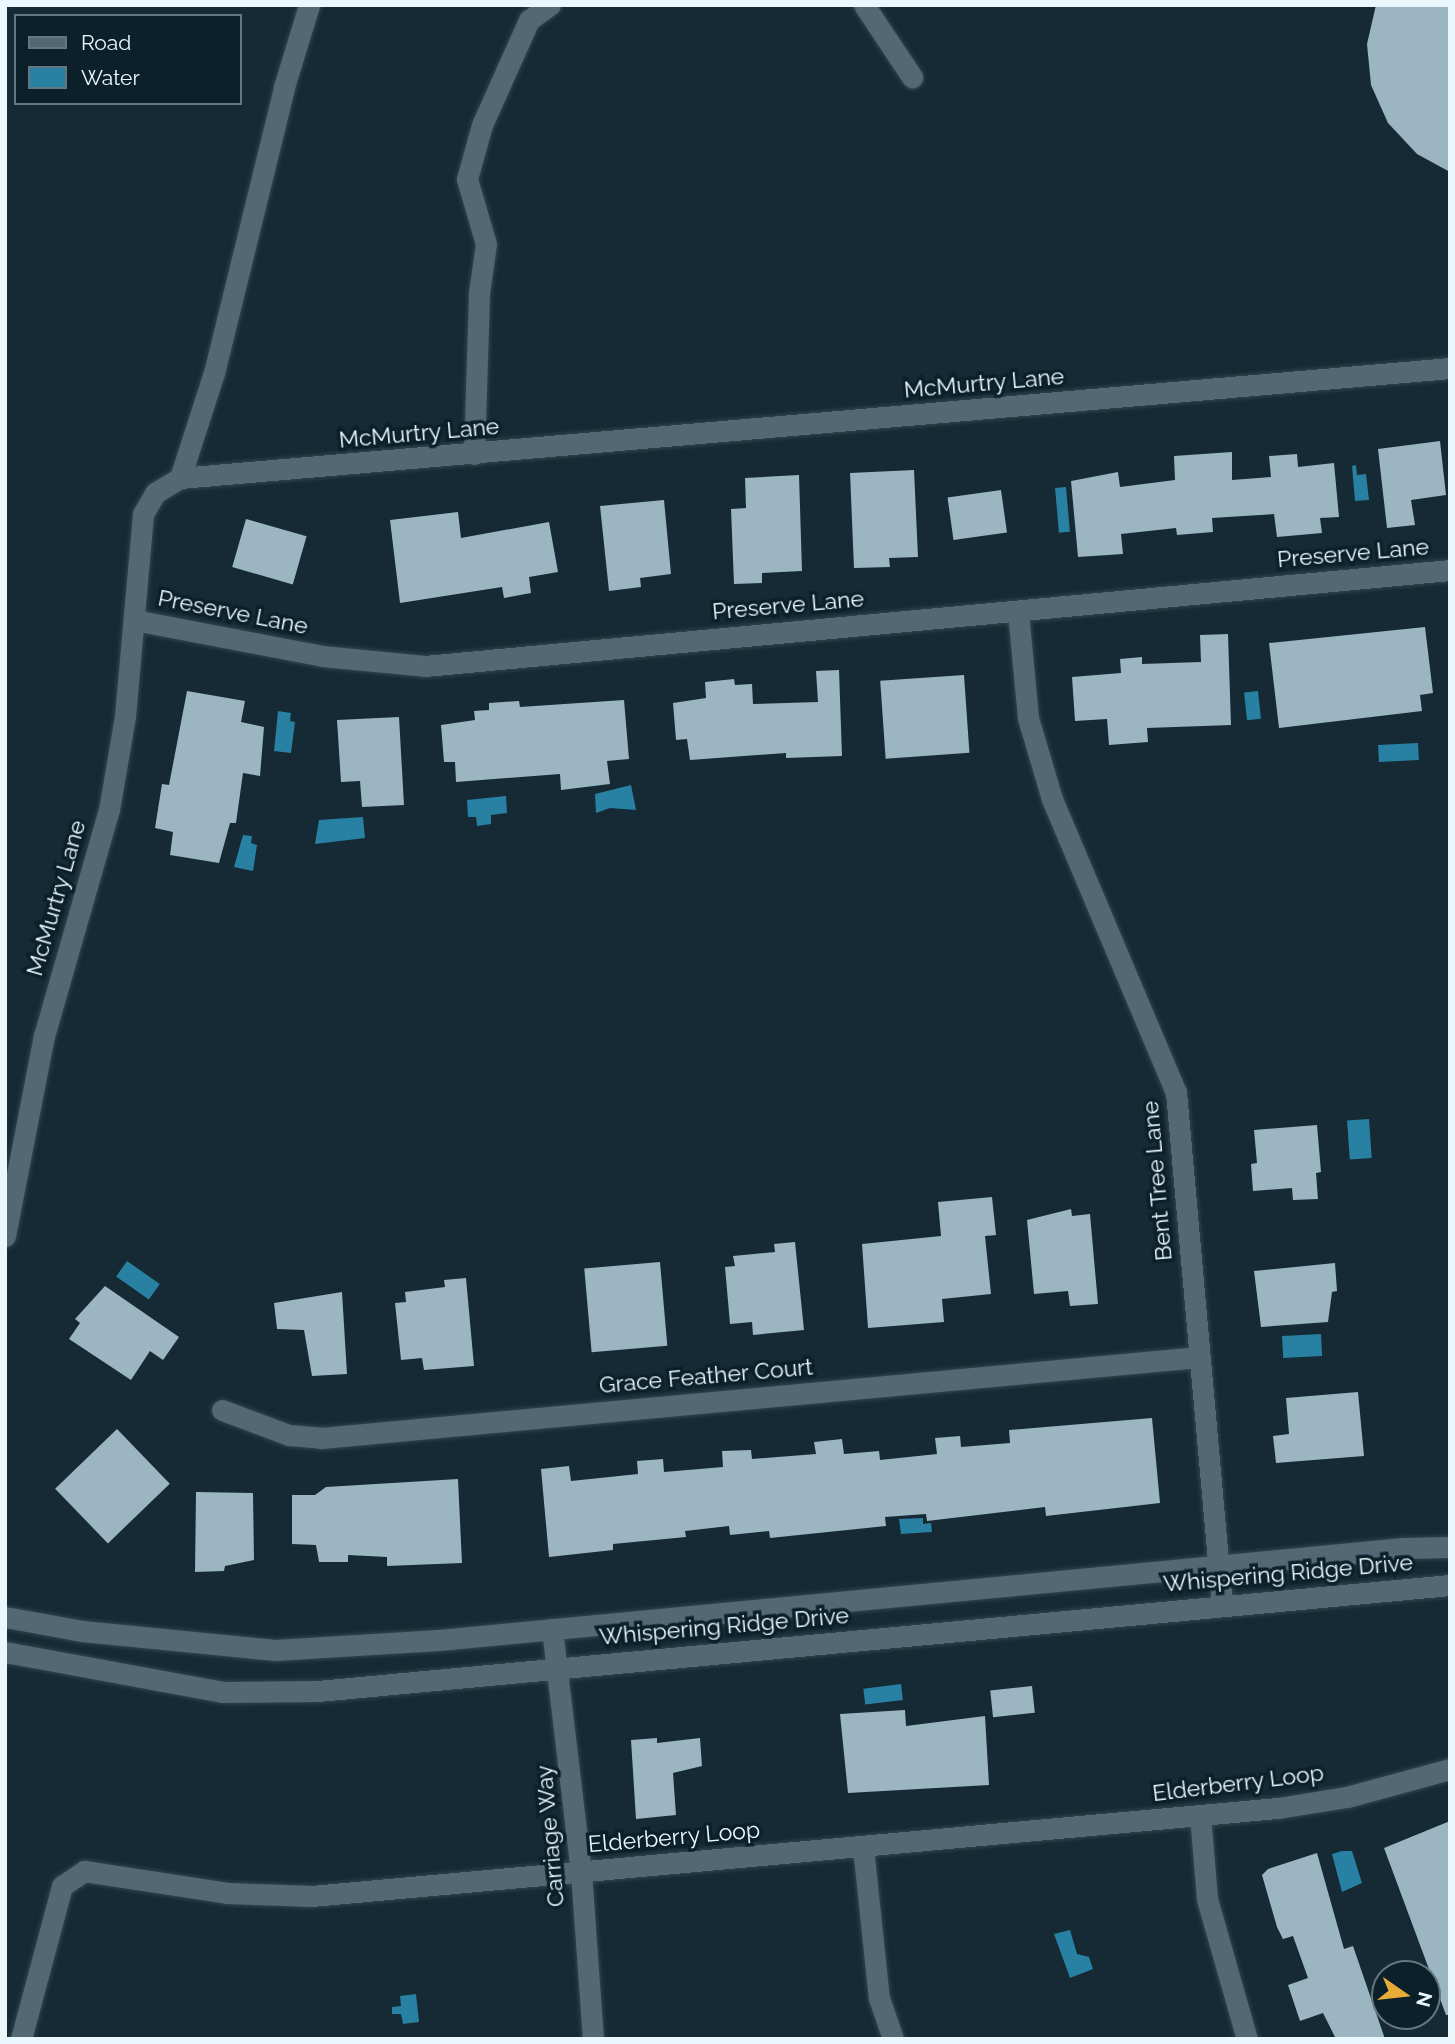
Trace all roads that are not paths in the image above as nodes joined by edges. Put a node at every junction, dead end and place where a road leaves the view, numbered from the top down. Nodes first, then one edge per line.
1 (309, 5) edge
2 (550, 5) edge
3 (863, 5) edge
4 (912, 77) dead end
5 (1450, 368) edge
6 (474, 454) junction
7 (180, 478) junction
8 (1450, 570) edge
9 (1018, 612) junction
10 (134, 620) junction
11 (5, 1236) edge
12 (1199, 1357) junction
13 (222, 1410) dead end
14 (1450, 1547) edge
15 (1219, 1567) junction
16 (1450, 1586) edge
17 (1222, 1605) junction
18 (5, 1618) edge
19 (551, 1629) junction
20 (5, 1652) edge
21 (557, 1669) junction
22 (1450, 1769) edge
23 (1200, 1815) junction
24 (863, 1847) junction
25 (581, 1872) junction
26 (21, 2039) edge
27 (593, 2039) edge
28 (893, 2039) edge
29 (1247, 2039) edge

1 - 7 street
2 - 6 street
3 - 4 street
5 - 6 street, McMurtry Lane
6 - 7 street, McMurtry Lane
7 - 10 street, McMurtry Lane
8 - 9 street, Preserve Lane
9 - 10 street, Preserve Lane
9 - 12 street, Bent Tree Lane
10 - 11 street, McMurtry Lane
12 - 13 street, Grace Feather Court
12 - 15 street, Bent Tree Lane
14 - 15 street, Whispering Ridge Drive
15 - 17 street, Bent Tree Lane
15 - 19 street, Whispering Ridge Drive
16 - 17 street, Whispering Ridge Drive
17 - 21 street, Whispering Ridge Drive
18 - 19 street, Whispering Ridge Drive
19 - 21 street, Carriage Way
20 - 21 street, Whispering Ridge Drive
21 - 25 street, Carriage Way
22 - 23 street, Elderberry Loop
23 - 24 street, Elderberry Loop
23 - 29 street
24 - 25 street, Elderberry Loop
24 - 28 street
25 - 26 street, Elderberry Loop
25 - 27 street, Carriage Way

